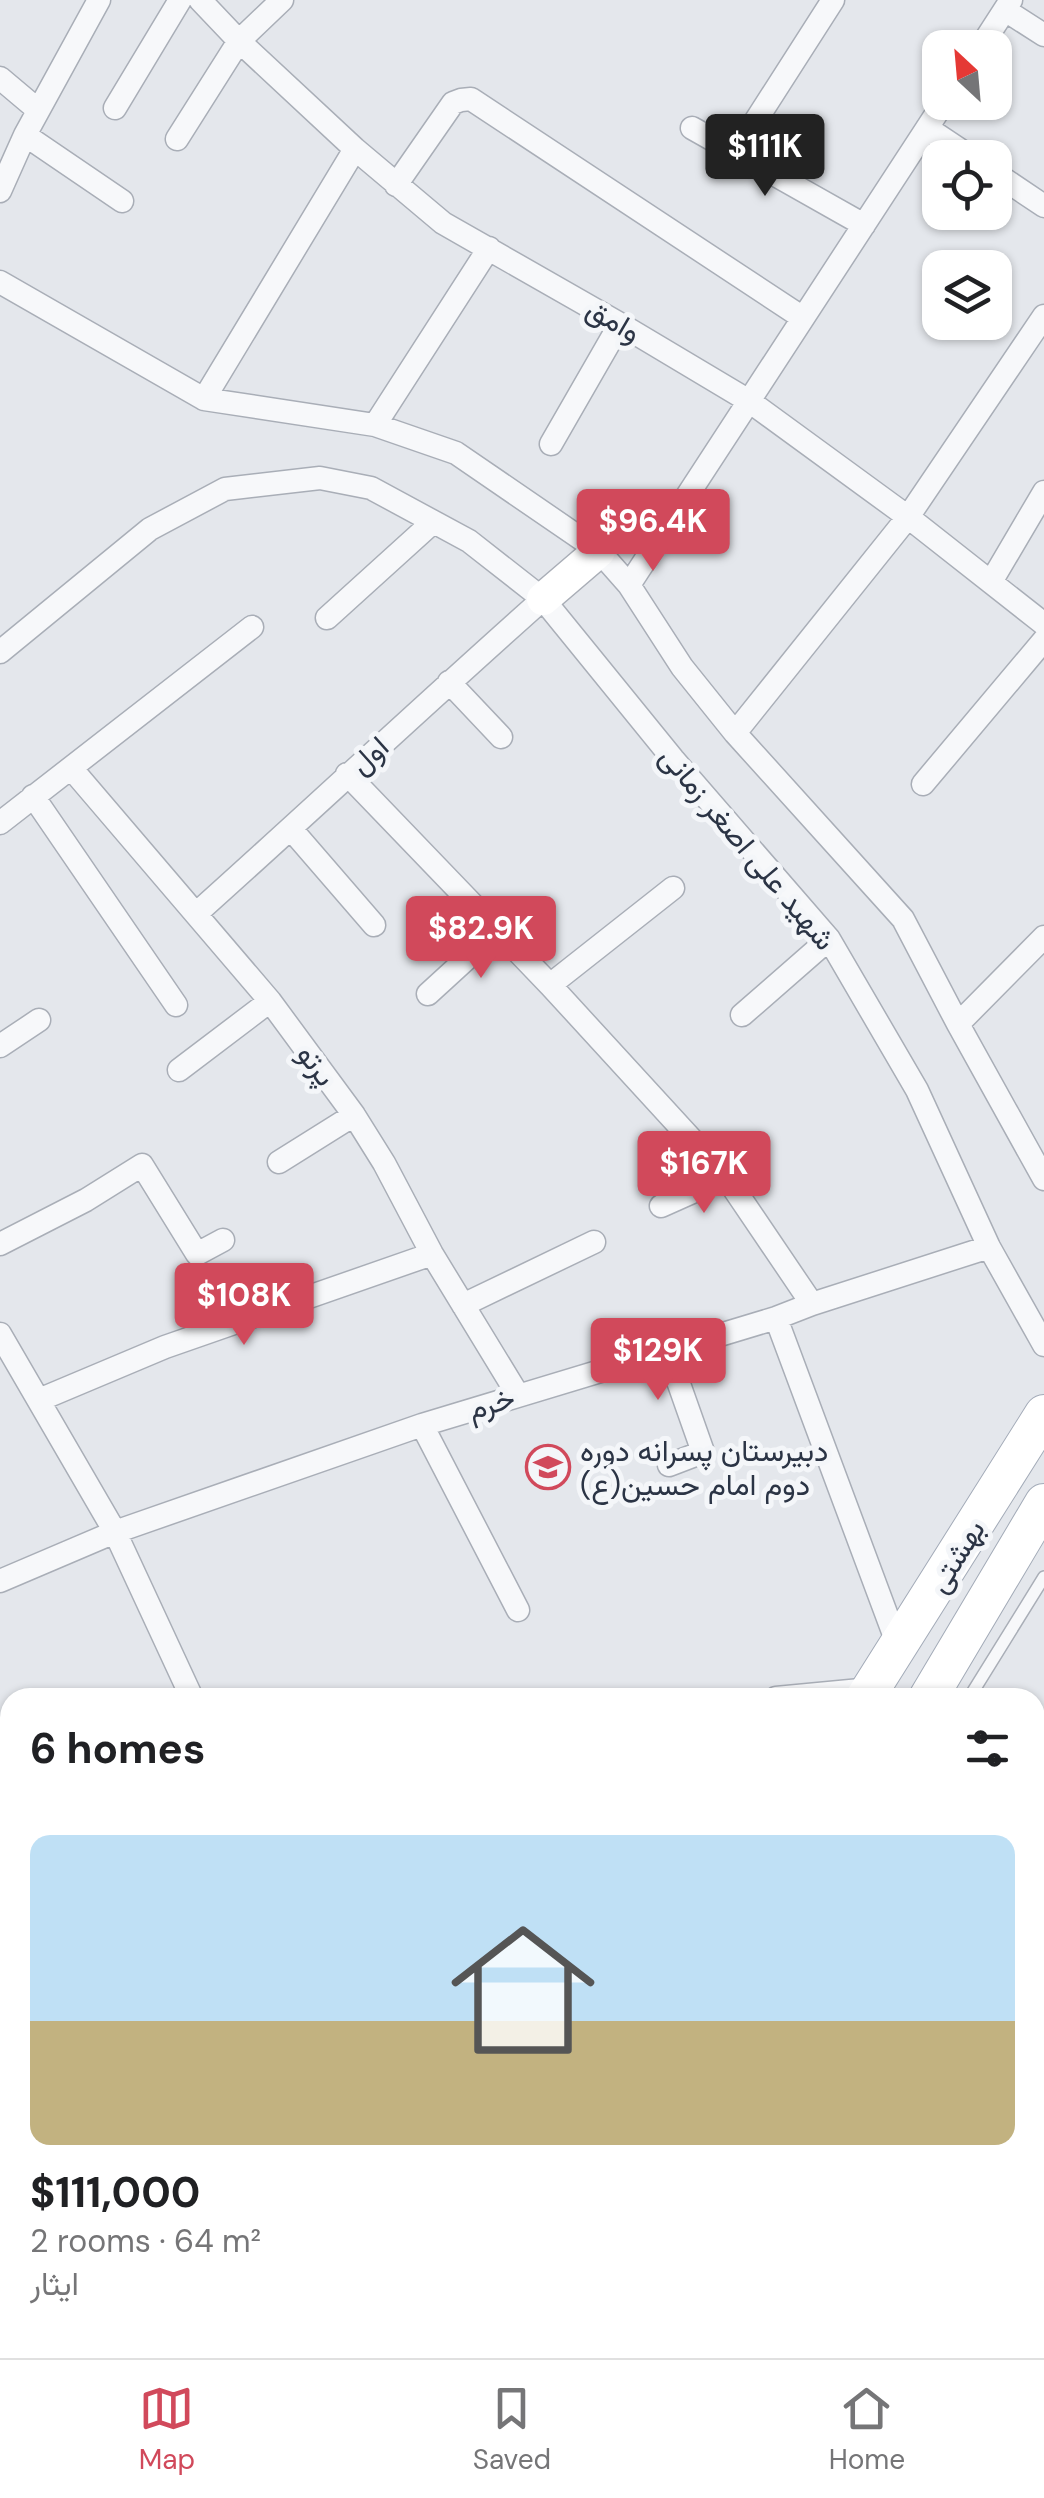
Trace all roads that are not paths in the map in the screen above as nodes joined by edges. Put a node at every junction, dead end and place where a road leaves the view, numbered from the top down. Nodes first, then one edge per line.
1 (99, 0) edge
2 (180, 0) edge
3 (200, 0) edge
4 (282, 0) edge
5 (833, 0) edge
6 (1008, 5) edge
7 (992, 30) edge
8 (1044, 35) edge
9 (238, 41) junction
10 (0, 78) edge
11 (114, 108) dead end
12 (38, 110) junction
13 (932, 120) edge
14 (692, 128) dead end
15 (927, 128) junction
16 (25, 134) junction
17 (177, 139) dead end
18 (945, 140) edge
19 (354, 149) junction
20 (734, 152) junction
21 (1012, 184) edge
22 (396, 185) junction
23 (0, 190) edge
24 (122, 202) dead end
25 (1044, 206) edge
26 (864, 224) junction
27 (489, 248) junction
28 (0, 282) edge
29 (1044, 316) edge
30 (804, 318) junction
31 (620, 324) junction
32 (204, 399) junction
33 (749, 401) junction
34 (375, 425) junction
35 (551, 444) dead end
36 (1044, 492) edge
37 (908, 517) junction
38 (432, 522) junction
39 (599, 551) junction
40 (990, 582) junction
41 (629, 585) junction
42 (544, 598) junction
43 (327, 618) dead end
44 (0, 621) edge
45 (1044, 624) edge
46 (252, 627) dead end
47 (1044, 640) edge
48 (9, 646) edge
49 (449, 682) junction
50 (735, 734) junction
51 (501, 737) dead end
52 (71, 768) junction
53 (348, 774) junction
54 (923, 784) dead end
55 (34, 796) junction
56 (0, 823) edge
57 (291, 829) junction
58 (673, 888) dead end
59 (198, 913) junction
60 (374, 925) dead end
61 (498, 930) junction
62 (1044, 937) edge
63 (829, 939) junction
64 (550, 985) junction
65 (428, 994) dead end
66 (270, 1001) junction
67 (176, 1004) dead end
68 (742, 1015) dead end
69 (40, 1020) dead end
70 (958, 1024) junction
71 (0, 1046) edge
72 (179, 1070) dead end
73 (354, 1115) junction
74 (278, 1162) dead end
75 (726, 1177) junction
76 (1044, 1178) edge
77 (661, 1206) dead end
78 (223, 1240) dead end
79 (594, 1242) dead end
80 (0, 1244) edge
81 (989, 1247) junction
82 (432, 1254) junction
83 (812, 1304) junction
84 (463, 1305) junction
85 (776, 1318) junction
86 (1, 1337) edge
87 (1044, 1345) edge
88 (667, 1350) junction
89 (518, 1395) junction
90 (40, 1400) junction
91 (1044, 1414) edge
92 (422, 1424) junction
93 (669, 1465) dead end
94 (1044, 1503) edge
95 (115, 1532) junction
96 (1044, 1577) edge
97 (0, 1581) edge
98 (518, 1610) dead end
99 (898, 1648) junction
100 (187, 1688) edge
101 (871, 1688) edge
102 (934, 1688) edge
103 (975, 1688) edge

1 - 12 street
2 - 11 street
3 - 9 street, وامق
4 - 9 street
5 - 20 street
6 - 7 street
6 - 8 street
9 - 17 street
9 - 19 street, وامق
10 - 12 street
12 - 16 street
13 - 15 street
14 - 20 street
15 - 18 street
15 - 26 street
16 - 23 street
16 - 24 street
19 - 22 street, وامق
19 - 32 street
20 - 26 street
21 - 25 street
22 - 27 street, وامق
22 - 30 street
26 - 30 street
27 - 31 street, وامق
27 - 34 street
28 - 32 street
29 - 37 street
30 - 33 street
31 - 33 street, وامق
31 - 35 street
32 - 34 street
33 - 37 street, وامق
33 - 41 street
34 - 39 street
36 - 40 street
37 - 40 street, وامق
37 - 50 street
38 - 42 street, شهید علی اصغر زمانی
38 - 43 street
38 - 48 street, شهید علی اصغر زمانی
39 - 41 street
39 - 42 street
40 - 45 street, وامق
41 - 50 street
42 - 49 street, اول
42 - 63 street, شهید علی اصغر زمانی
44 - 48 street
46 - 52 street
47 - 54 street
49 - 51 street
49 - 53 street, اول
50 - 70 street
52 - 55 street
52 - 59 street, پرتو
53 - 57 street, اول
53 - 61 street
55 - 56 street
55 - 67 street
57 - 59 street, اول
57 - 60 street
58 - 64 street
59 - 66 street, پرتو
61 - 64 street
61 - 65 street
62 - 70 street
63 - 68 street
63 - 81 street, شهید علی اصغر زمانی
64 - 75 street
66 - 72 street
66 - 73 street, پرتو
69 - 71 street
70 - 76 street
73 - 74 street
73 - 82 street, پرتو
75 - 77 street
75 - 83 street
78 - 80 street
79 - 84 street
81 - 83 street, خرم
81 - 87 street, شهید علی اصغر زمانی
82 - 84 street, پرتو
82 - 90 street
83 - 85 street, خرم
84 - 89 street, پرتو
85 - 88 street, خرم
85 - 99 street
86 - 90 street
88 - 89 street, خرم
88 - 93 street
89 - 92 street, خرم
90 - 95 street
91 - 99 main road, بهشتی
92 - 95 street, خرم
92 - 98 street
94 - 102 main road, بهشتی
95 - 97 street, خرم
95 - 100 street
96 - 103 lane
99 - 101 main road, بهشتی

